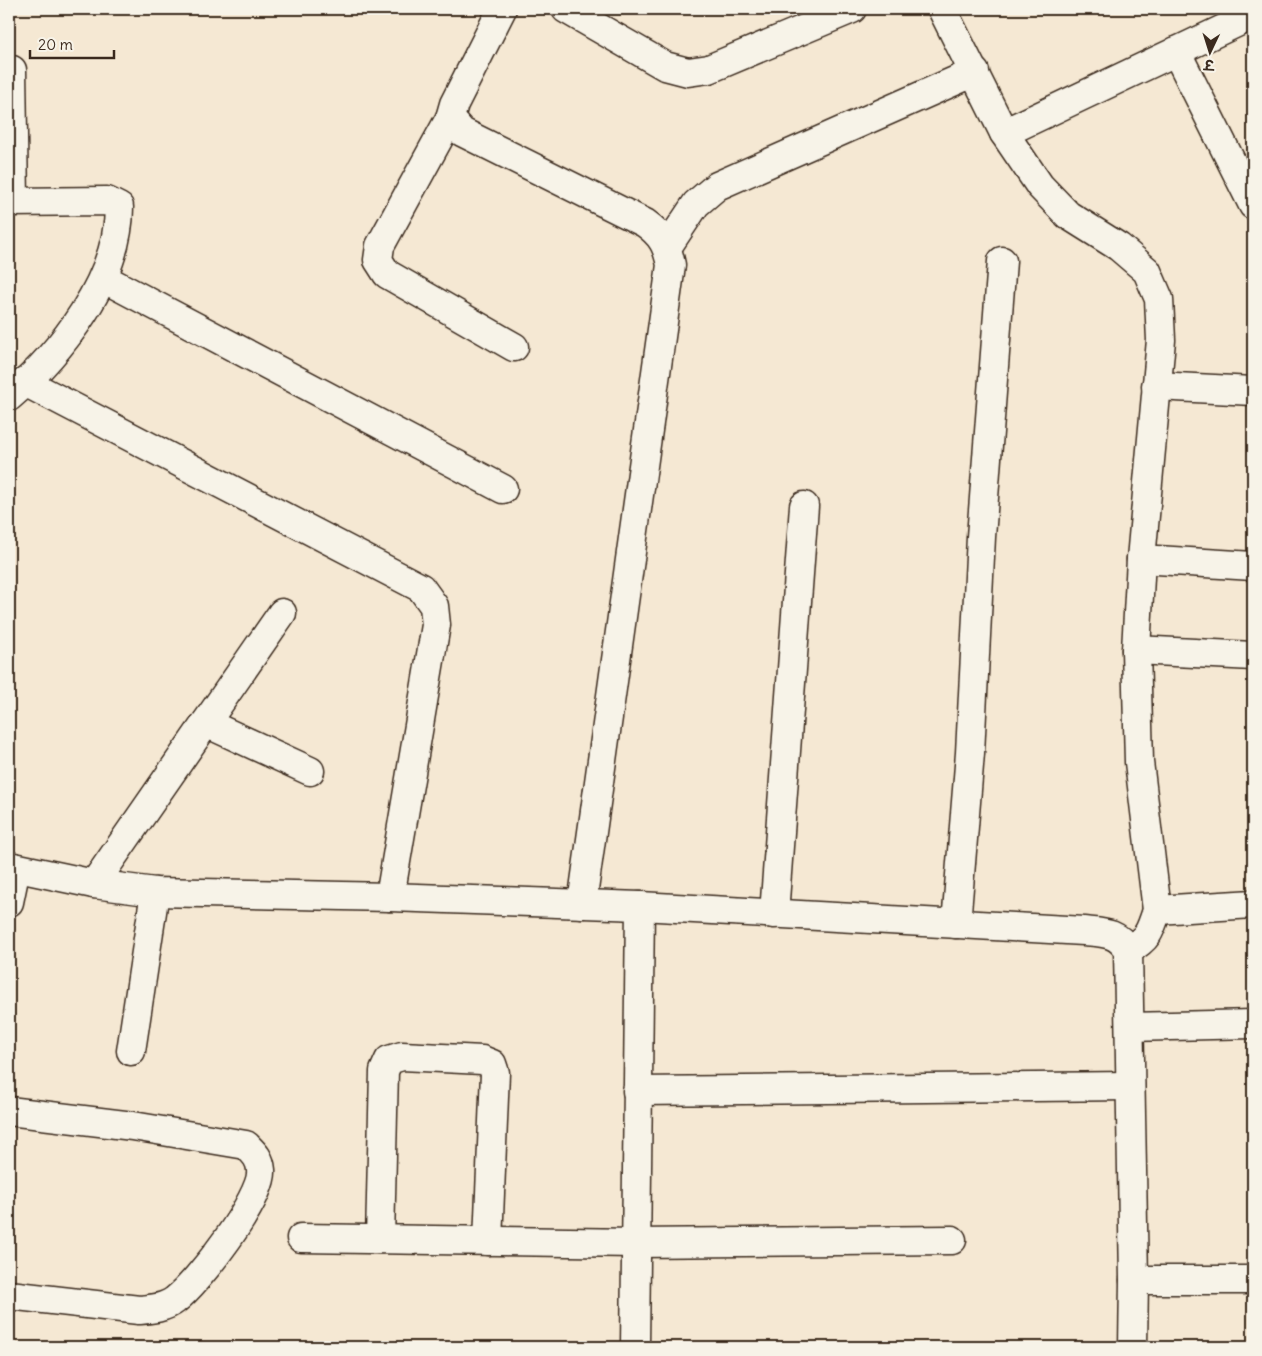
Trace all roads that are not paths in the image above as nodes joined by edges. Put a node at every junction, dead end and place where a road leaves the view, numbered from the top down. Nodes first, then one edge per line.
1 (502, 9) edge
2 (566, 9) edge
3 (852, 9) edge
4 (942, 9) edge
5 (1253, 15) edge
6 (1176, 52) junction
7 (12, 70) dead end
8 (975, 72) junction
9 (450, 118) junction
10 (1004, 133) junction
11 (11, 202) edge
12 (1253, 205) edge
13 (668, 246) junction
14 (1002, 261) dead end
15 (103, 278) junction
16 (514, 347) dead end
17 (1156, 386) junction
18 (17, 390) edge
19 (1253, 391) edge
20 (503, 489) dead end
21 (804, 506) dead end
22 (1141, 559) junction
23 (1253, 566) edge
24 (282, 613) dead end
25 (1136, 650) junction
26 (1253, 656) edge
27 (206, 723) junction
28 (310, 771) dead end
29 (13, 867) edge
30 (94, 884) junction
31 (155, 892) junction
32 (390, 896) junction
33 (9, 902) edge
34 (582, 904) junction
35 (1253, 904) edge
36 (640, 906) junction
37 (1157, 910) junction
38 (774, 914) junction
39 (956, 924) junction
40 (1128, 950) junction
41 (1253, 1024) edge
42 (1130, 1027) junction
43 (131, 1051) dead end
44 (1130, 1086) junction
45 (637, 1091) junction
46 (9, 1111) edge
47 (301, 1238) dead end
48 (380, 1239) junction
49 (952, 1240) dead end
50 (488, 1241) junction
51 (635, 1242) junction
52 (1134, 1280) junction
53 (1253, 1280) edge
54 (9, 1295) edge
55 (635, 1347) edge
56 (1133, 1347) edge

1 - 9 street
2 - 3 street
4 - 8 street
5 - 6 street
6 - 10 street
6 - 12 street
7 - 11 street
8 - 10 street
8 - 13 street
9 - 13 street
9 - 16 street
10 - 17 street
11 - 15 street
13 - 34 street
14 - 39 street
15 - 18 street
15 - 20 street
17 - 19 street
17 - 22 street
18 - 32 street
21 - 38 street
22 - 23 street
22 - 25 street
24 - 27 street
25 - 26 street
25 - 37 street
27 - 28 street
27 - 30 street
29 - 30 street
29 - 33 street
30 - 31 street
31 - 32 street
31 - 43 street
32 - 34 street
34 - 36 street
35 - 37 street
36 - 38 street
36 - 45 street
37 - 40 street
38 - 39 street
39 - 40 street
40 - 42 street
41 - 42 street
42 - 44 street
44 - 45 street
44 - 52 street
45 - 51 street
46 - 54 street
47 - 48 street
48 - 50 street
48 - 50 street
49 - 51 street
50 - 51 street
51 - 55 street
52 - 53 street
52 - 56 street

